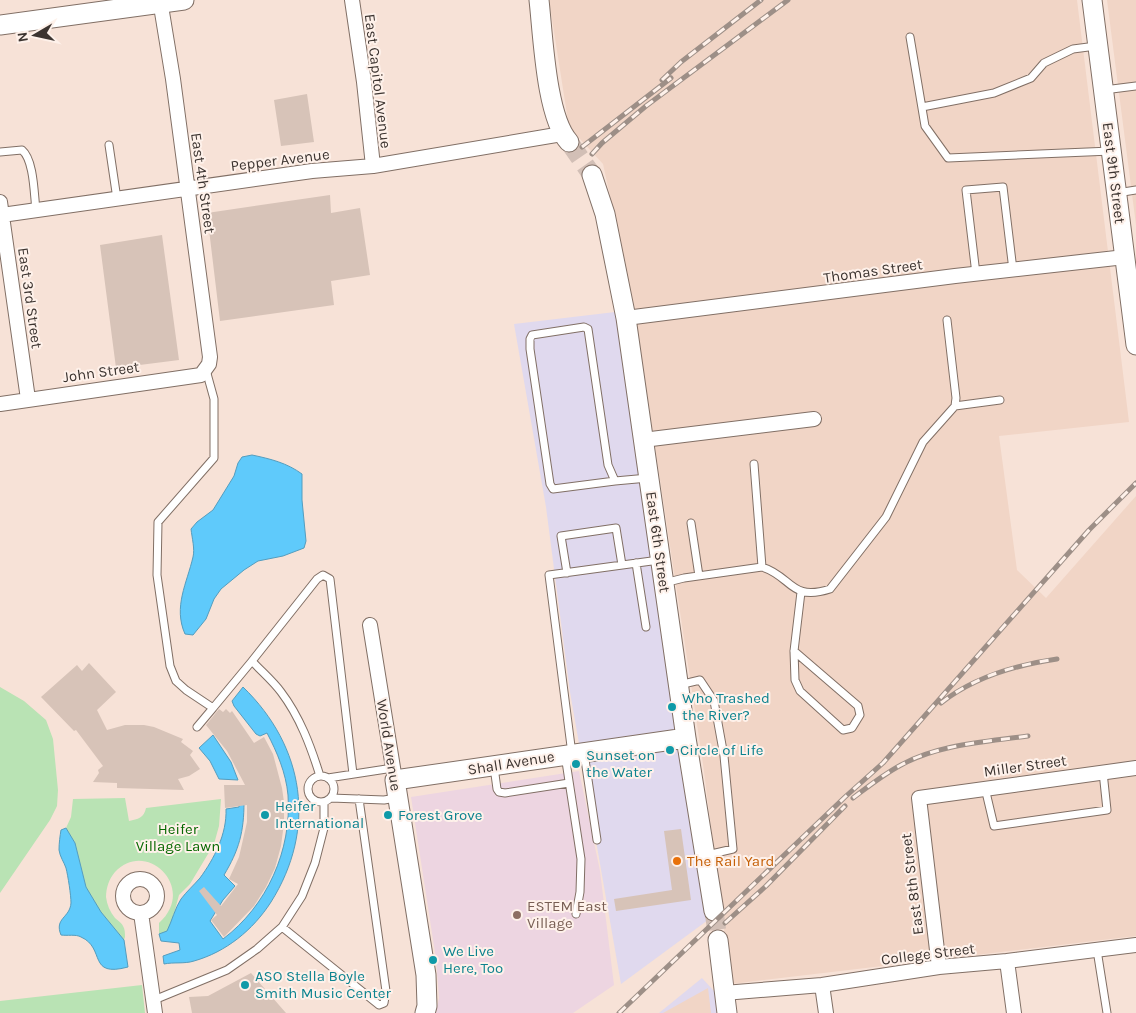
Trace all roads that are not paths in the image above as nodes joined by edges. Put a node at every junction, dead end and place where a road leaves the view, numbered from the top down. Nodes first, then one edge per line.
1 (184, 0) edge
2 (352, 0) edge
3 (539, 0) edge
4 (1092, 0) edge
5 (160, 2) edge
6 (0, 25) edge
7 (910, 37) dead end
8 (1097, 46) junction
9 (1136, 86) edge
10 (1103, 90) junction
11 (922, 107) junction
12 (565, 138) joint
13 (109, 145) dead end
14 (1111, 151) junction
15 (0, 152) edge
16 (373, 166) junction
17 (592, 175) tunnel mouth
18 (187, 190) junction
19 (1136, 190) edge
20 (1116, 193) junction
21 (117, 199) junction
22 (1, 208) edge
23 (36, 210) junction
24 (1127, 256) junction
25 (1013, 270) junction
26 (976, 274) junction
27 (1133, 292) edge
28 (626, 318) junction
29 (947, 320) dead end
30 (1136, 345) edge
31 (206, 370) junction
32 (28, 399) junction
33 (1000, 400) dead end
34 (0, 404) edge
35 (955, 406) junction
36 (814, 419) dead end
37 (643, 440) junction
38 (754, 464) dead end
39 (649, 478) junction
40 (615, 481) junction
41 (691, 522) dead end
42 (660, 560) junction
43 (636, 563) junction
44 (622, 565) junction
45 (762, 567) junction
46 (567, 573) junction
47 (699, 576) junction
48 (664, 584) junction
49 (800, 592) junction
50 (370, 625) dead end
51 (646, 627) dead end
52 (794, 651) junction
53 (252, 661) junction
54 (679, 686) junction
55 (213, 708) junction
56 (197, 727) dead end
57 (686, 738) junction
58 (574, 754) junction
59 (494, 766) junction
60 (1136, 768) edge
61 (1103, 772) junction
62 (353, 774) junction
63 (320, 776) junction
64 (328, 778) junction
65 (395, 782) junction
66 (569, 784) junction
67 (985, 788) junction
68 (331, 798) junction
69 (918, 798) joint
70 (359, 799) junction
71 (324, 802) junction
72 (597, 840) dead end
73 (704, 855) junction
74 (714, 911) tunnel mouth
75 (141, 913) dead end
76 (576, 914) dead end
77 (282, 926) junction
78 (718, 940) tunnel mouth
79 (1136, 945) edge
80 (1097, 950) junction
81 (1006, 962) junction
82 (939, 966) junction
83 (822, 985) junction
84 (724, 993) junction
85 (154, 1007) edge
86 (425, 1013) edge
87 (727, 1013) edge
88 (826, 1013) edge
89 (1014, 1013) edge
90 (1107, 1013) edge

1 - 5 street
2 - 16 street, East Capitol Avenue
3 - 12 street
4 - 8 street, East 9th Street
5 - 6 street
5 - 18 street, East 4th Street
7 - 11 lane
8 - 10 street, East 9th Street
8 - 11 lane
9 - 10 lane
10 - 14 street, East 9th Street
11 - 14 lane
12 - 16 street, Pepper Avenue
13 - 21 lane
14 - 20 street, East 9th Street
15 - 23 lane
16 - 18 street, Pepper Avenue
17 - 28 street, East 6th Street
18 - 21 street, Pepper Avenue
18 - 31 street, East 4th Street
19 - 20 lane
20 - 24 street, East 9th Street
21 - 23 street, Pepper Avenue
22 - 23 street, Pepper Avenue
22 - 32 street, East 3rd Street
24 - 25 street, Thomas Street
24 - 27 street, East 9th Street
25 - 26 street, Thomas Street
25 - 26 lane
26 - 28 street, Thomas Street
27 - 30 street, East 9th Street
28 - 37 street, East 6th Street
29 - 35 lane
31 - 32 street, John Street
31 - 55 lane
32 - 34 street, John Street
33 - 35 lane
35 - 49 lane
36 - 37 street
37 - 39 street, East 6th Street
38 - 45 lane
39 - 40 lane
39 - 42 street, East 6th Street
40 - 40 lane
41 - 47 lane
42 - 43 lane
42 - 48 street, East 6th Street
43 - 44 lane
43 - 51 lane
44 - 46 lane
44 - 46 lane
45 - 47 lane
45 - 49 lane
46 - 58 lane
47 - 48 lane
48 - 54 street, East 6th Street
49 - 52 lane
50 - 65 street, World Avenue
52 - 52 lane
53 - 55 lane
53 - 62 lane
53 - 63 lane
54 - 57 street, East 6th Street
54 - 73 lane
55 - 56 lane
57 - 58 street, Shall Avenue
57 - 73 street, East 6th Street
58 - 59 street, Shall Avenue
58 - 66 lane
58 - 72 lane
59 - 65 street, Shall Avenue
59 - 66 lane
60 - 61 street, Miller Street
61 - 67 street, Miller Street
61 - 67 lane
62 - 64 lane
62 - 65 lane
63 - 64 lane
63 - 71 lane
64 - 68 lane
65 - 70 lane
65 - 86 street, World Avenue
66 - 76 lane
67 - 69 street, Miller Street
68 - 70 lane
68 - 71 lane
69 - 82 street, East 8th Street
70 - 77 lane
71 - 77 lane
73 - 74 street, East 6th Street
75 - 85 street
77 - 85 lane
78 - 84 street
79 - 80 street, College Street
80 - 81 street, College Street
80 - 90 lane
81 - 82 street, College Street
81 - 89 street
82 - 83 street, College Street
83 - 84 street, College Street
83 - 88 street
84 - 87 street

